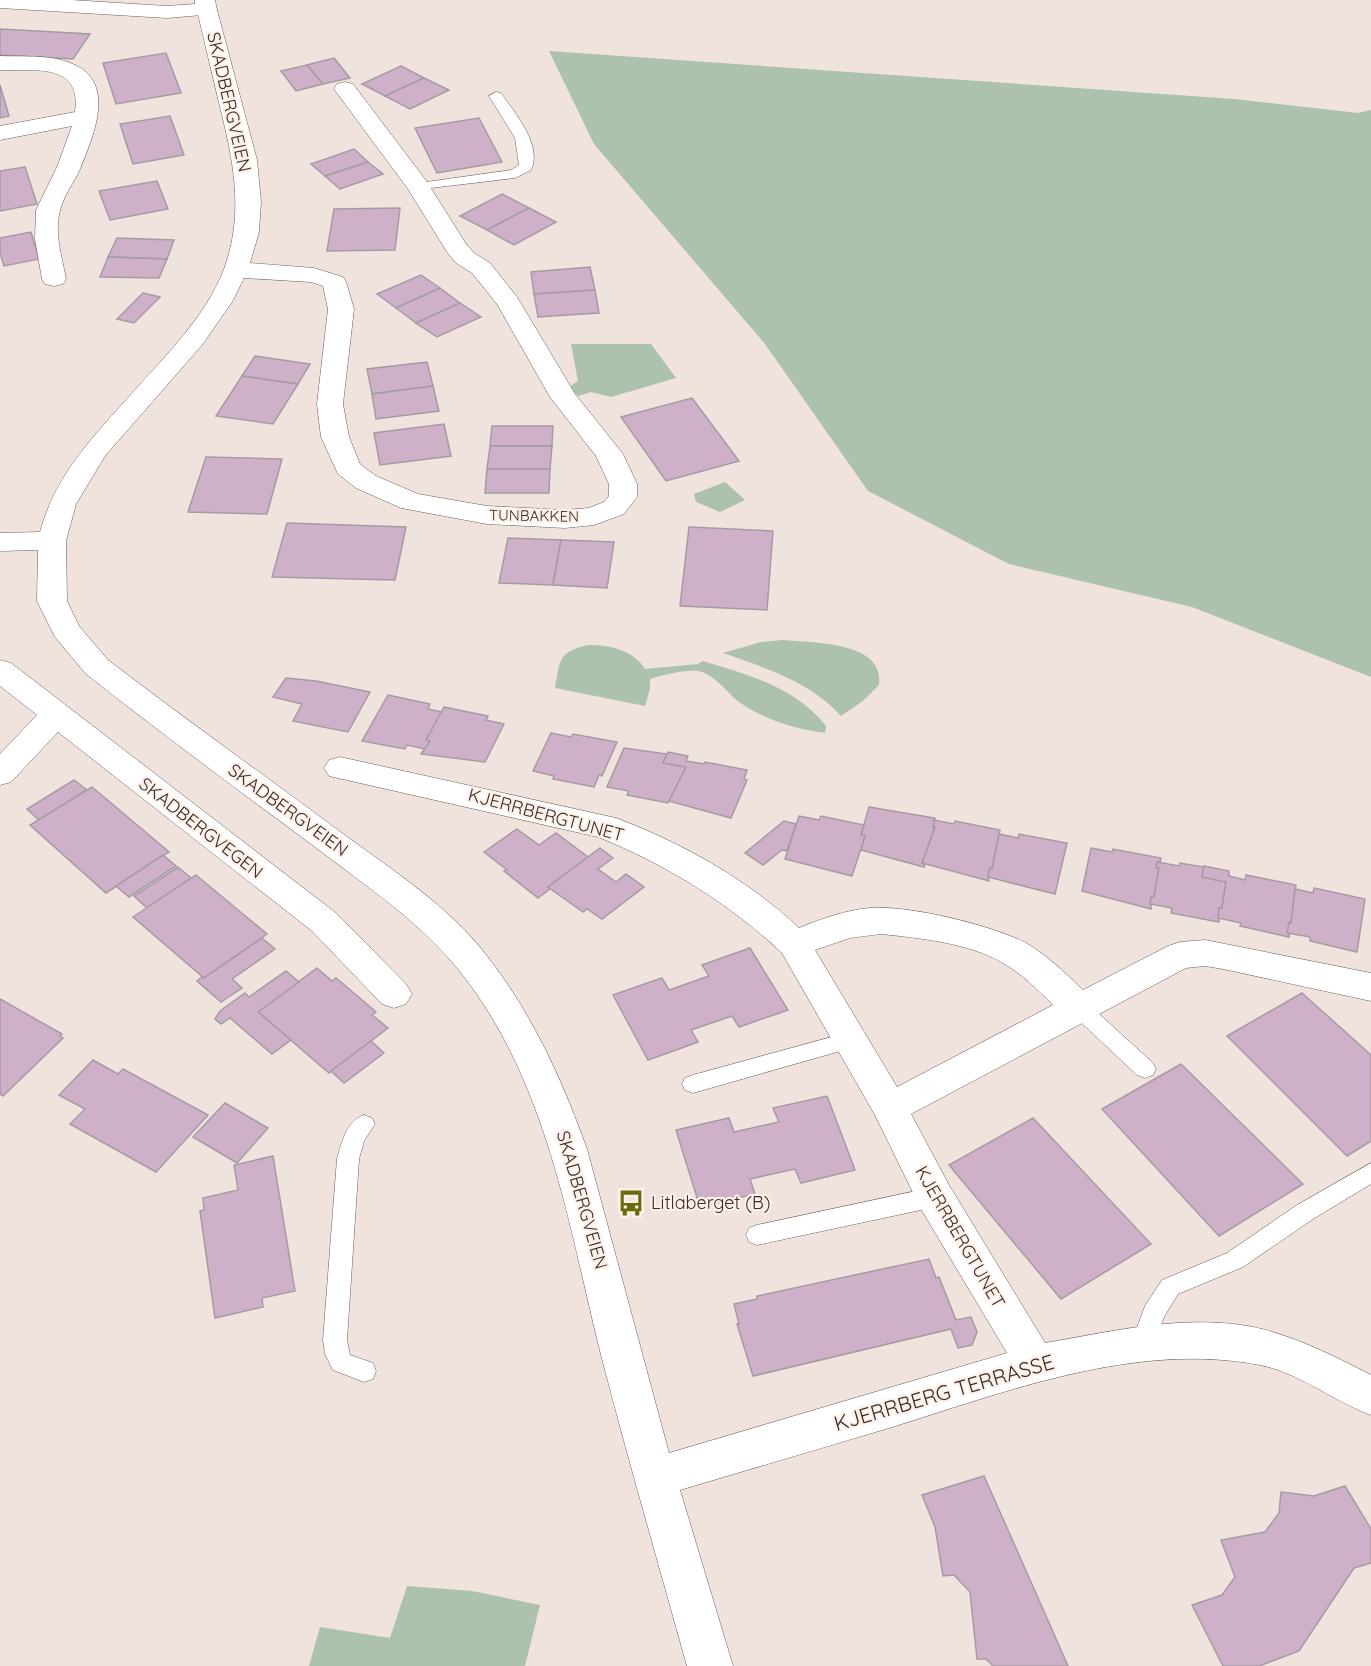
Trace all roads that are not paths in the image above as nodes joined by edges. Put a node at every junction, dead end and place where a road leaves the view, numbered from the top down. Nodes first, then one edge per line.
1 (0, 2) edge
2 (206, 5) edge
3 (0, 63) edge
4 (345, 89) dead end
5 (496, 96) dead end
6 (87, 116) junction
7 (0, 133) edge
8 (419, 187) junction
9 (236, 270) junction
10 (54, 279) dead end
11 (52, 541) junction
12 (0, 542) edge
13 (0, 670) edge
14 (57, 714) junction
15 (340, 768) dead end
16 (0, 774) edge
17 (794, 944) junction
18 (1371, 987) edge
19 (394, 994) dead end
20 (1079, 1008) junction
21 (850, 1040) junction
22 (1145, 1069) dead end
23 (693, 1084) dead end
24 (890, 1108) junction
25 (364, 1124) dead end
26 (1371, 1172) edge
27 (935, 1197) junction
28 (757, 1235) dead end
29 (1143, 1344) junction
30 (1035, 1363) junction
31 (364, 1371) dead end
32 (1371, 1396) edge
33 (656, 1477) junction
34 (710, 1666) edge

1 - 2 street
2 - 9 street, SKADBERGVEIEN
3 - 6 street
4 - 8 street, TUNBAKKEN
5 - 8 lane
6 - 7 street
6 - 10 street
8 - 9 street, TUNBAKKEN
9 - 11 street, SKADBERGVEIEN
11 - 12 street
11 - 33 street, SKADBERGVEIEN
13 - 14 street, SKADBERGVEGEN
14 - 16 street
14 - 19 street, SKADBERGVEGEN
15 - 17 street, KJERRBERGTUNET
17 - 20 street
17 - 21 street, KJERRBERGTUNET
18 - 20 street
20 - 22 lane
20 - 24 street
21 - 23 lane
21 - 24 street, KJERRBERGTUNET
24 - 27 street, KJERRBERGTUNET
25 - 31 lane
26 - 29 lane
27 - 28 lane
27 - 30 street, KJERRBERGTUNET
29 - 30 street, KJERRBERG TERRASSE
29 - 32 street, KJERRBERG TERRASSE
30 - 33 street, KJERRBERG TERRASSE
33 - 34 street, SKADBERGVEIEN

